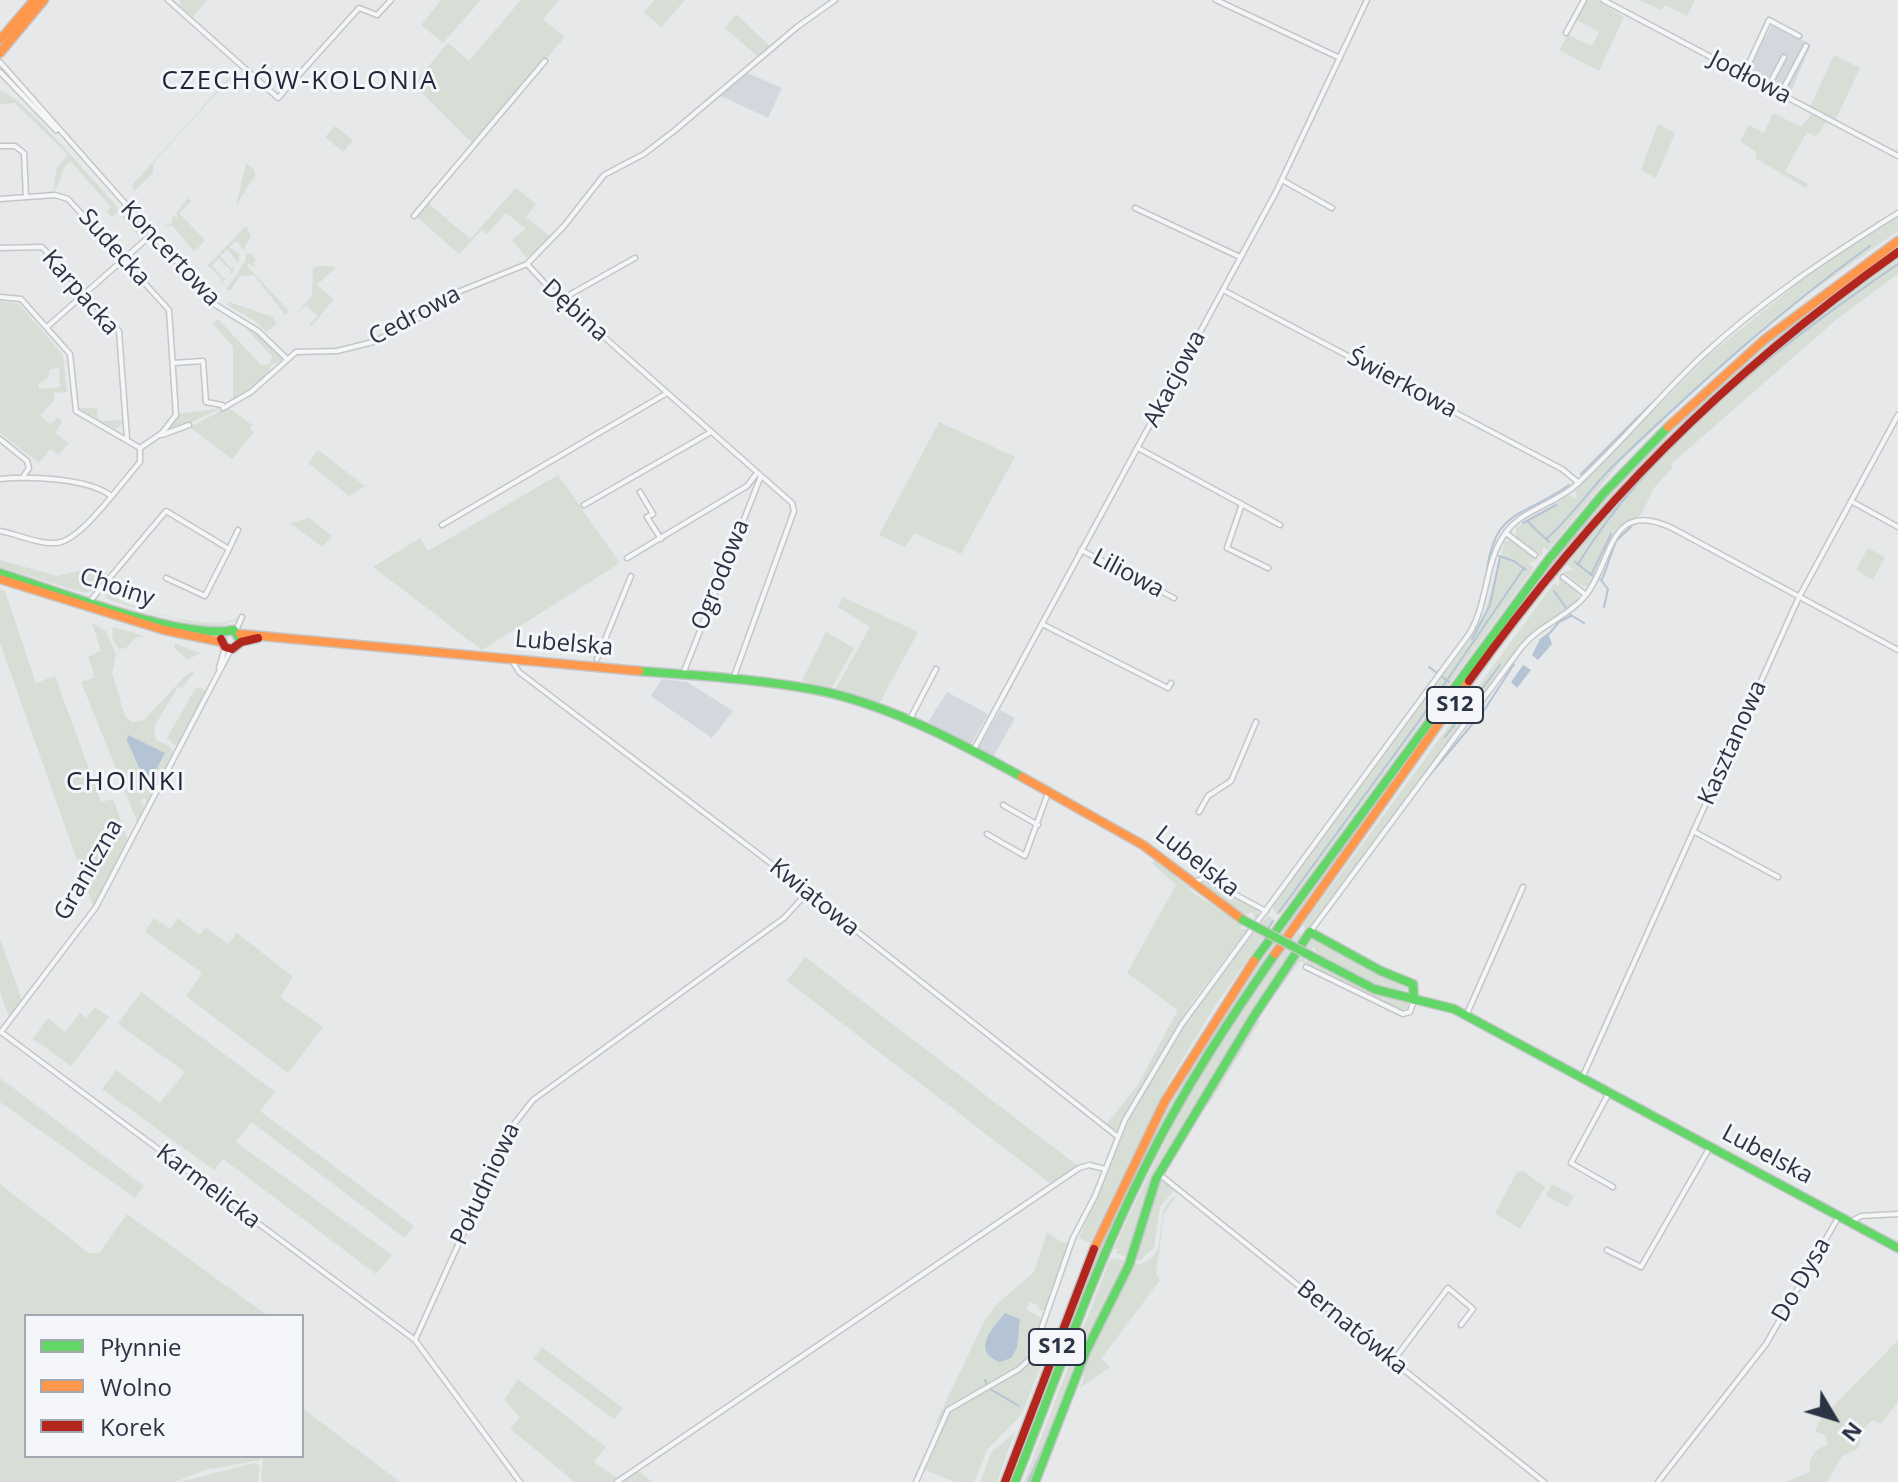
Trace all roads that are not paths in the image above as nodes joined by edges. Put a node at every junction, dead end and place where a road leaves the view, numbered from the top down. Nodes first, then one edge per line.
1 (34, 0) edge
2 (44, 0) edge
3 (168, 0) edge
4 (391, 0) edge
5 (835, 0) edge
6 (1216, 0) edge
7 (1367, 0) edge
8 (1584, 0) edge
9 (1603, 0) edge
10 (1566, 33) dead end
11 (1799, 36) dead end
12 (0, 40) edge
13 (1806, 46) dead end
14 (0, 53) edge
15 (1784, 57) dead end
16 (1340, 58) junction
17 (545, 61) dead end
18 (0, 62) edge
19 (0, 72) edge
20 (1744, 74) junction
21 (1768, 87) junction
22 (1781, 94) junction
23 (63, 137) junction
24 (0, 146) edge
25 (1898, 156) edge
26 (1282, 180) junction
27 (26, 197) junction
28 (0, 199) edge
29 (1135, 208) dead end
30 (1332, 208) dead end
31 (1898, 213) edge
32 (414, 216) dead end
33 (151, 235) junction
34 (1898, 241) edge
35 (0, 248) edge
36 (1898, 252) edge
37 (1240, 257) junction
38 (635, 258) dead end
39 (123, 259) junction
40 (527, 264) junction
41 (1223, 290) junction
42 (85, 293) junction
43 (0, 297) edge
44 (562, 299) junction
45 (47, 327) junction
46 (286, 358) junction
47 (173, 363) junction
48 (667, 392) junction
49 (1898, 415) edge
50 (189, 425) dead end
51 (126, 426) junction
52 (711, 432) junction
53 (116, 433) junction
54 (160, 435) junction
55 (0, 439) edge
56 (127, 439) junction
57 (140, 448) junction
58 (1138, 448) junction
59 (759, 474) junction
60 (23, 477) junction
61 (0, 479) edge
62 (1579, 483) junction
63 (640, 492) dead end
64 (111, 495) junction
65 (1851, 501) junction
66 (1242, 504) junction
67 (584, 505) dead end
68 (442, 525) dead end
69 (1280, 525) dead end
70 (1898, 527) edge
71 (238, 530) dead end
72 (0, 531) edge
73 (1506, 533) junction
74 (661, 539) junction
75 (229, 549) junction
76 (1081, 550) junction
77 (1535, 555) dead end
78 (627, 558) dead end
79 (1268, 568) dead end
80 (0, 573) edge
81 (631, 576) dead end
82 (1563, 577) dead end
83 (166, 578) dead end
84 (0, 579) edge
85 (1586, 595) junction
86 (94, 597) junction
87 (1799, 597) junction
88 (1174, 598) dead end
89 (106, 609) junction
90 (242, 617) dead end
91 (1042, 624) junction
92 (239, 635) junction
93 (225, 643) junction
94 (1898, 650) edge
95 (511, 659) junction
96 (597, 659) dead end
97 (936, 669) dead end
98 (683, 675) junction
99 (733, 679) junction
100 (1171, 683) dead end
101 (909, 721) junction
102 (1256, 722) dead end
103 (971, 753) junction
104 (1048, 793) junction
105 (1003, 805) dead end
106 (1199, 812) dead end
107 (1038, 825) junction
108 (1693, 831) junction
109 (987, 834) dead end
110 (1778, 877) dead end
111 (1190, 885) junction
112 (1523, 887) dead end
113 (808, 892) junction
114 (1266, 911) junction
115 (1310, 932) junction
116 (1306, 967) dead end
117 (1414, 1000) junction
118 (1466, 1016) junction
119 (1, 1032) edge
120 (1582, 1078) junction
121 (1609, 1093) junction
122 (1118, 1136) junction
123 (1710, 1147) junction
124 (1105, 1169) junction
125 (1159, 1174) junction
126 (1613, 1187) dead end
127 (1898, 1214) edge
128 (1839, 1216) junction
129 (1850, 1222) junction
130 (1898, 1248) edge
131 (1607, 1250) dead end
132 (1461, 1325) dead end
133 (415, 1340) junction
134 (1393, 1361) junction
135 (520, 1482) edge
136 (617, 1482) edge
137 (916, 1482) edge
138 (1005, 1482) edge
139 (1015, 1482) edge
140 (1035, 1482) edge
141 (1544, 1482) edge
142 (1658, 1482) edge

1 - 12 main road
2 - 14 main road
3 - 4 street
5 - 40 street, Dębina
6 - 16 street
7 - 16 street, Akacjowa
8 - 10 street
9 - 20 street, Jodłowa
11 - 20 street
13 - 22 street
15 - 21 street
16 - 26 street, Akacjowa
17 - 32 street
18 - 23 street, Koncertowa
19 - 23 street, Koncertowa
20 - 21 street, Jodłowa
21 - 22 street, Jodłowa
22 - 25 street, Jodłowa
23 - 33 street, Koncertowa
24 - 27 street
26 - 30 street
26 - 37 street, Akacjowa
27 - 28 street, Sudecka
27 - 39 street, Sudecka
29 - 37 street
31 - 62 street
33 - 39 street
33 - 46 street, Koncertowa
34 - 138 main road, S12
35 - 42 street, Karpacka
36 - 139 main road, S12
37 - 41 street, Akacjowa
38 - 44 street
39 - 42 street
39 - 47 street, Sudecka
40 - 44 street, Dębina
40 - 46 street, Cedrowa
41 - 58 street, Akacjowa
41 - 62 street, Świerkowa
42 - 45 street
42 - 51 street, Karpacka
43 - 45 street
44 - 48 street, Dębina
45 - 53 street
46 - 47 street
47 - 54 street, Sudecka
48 - 52 street, Dębina
48 - 68 street
49 - 65 street, Kasztanowa
50 - 54 street
51 - 53 street
51 - 56 street, Karpacka
52 - 59 street, Dębina
52 - 67 street
53 - 56 street
54 - 57 street
55 - 60 street
56 - 57 street
57 - 64 street
58 - 66 street
58 - 76 street, Akacjowa
59 - 74 street
59 - 98 street, Ogrodowa
59 - 99 street, Dębina
60 - 61 street
60 - 64 street
62 - 73 street
63 - 74 street
64 - 72 street
65 - 70 street
65 - 87 street, Kasztanowa
66 - 69 street
66 - 79 street
71 - 75 street
73 - 77 street
73 - 114 street
74 - 78 street
75 - 83 street
75 - 86 street
76 - 88 street, Liliowa
76 - 91 street, Akacjowa
80 - 86 main road, Choiny
81 - 96 street
82 - 85 street
84 - 89 main road, Choiny
85 - 87 street
85 - 115 street
86 - 89 main road, Choiny
87 - 94 street
87 - 108 street, Kasztanowa
89 - 93 main road, Choiny
89 - 93 main road, Choiny
90 - 92 street
91 - 100 street
91 - 103 street, Akacjowa
92 - 93 main road
92 - 93 main road
92 - 95 main road, Lubelska
93 - 119 street, Graniczna
95 - 98 main road, Lubelska
95 - 113 street, Kwiatowa
97 - 101 street
98 - 99 main road, Lubelska
99 - 101 main road, Lubelska
101 - 103 main road, Lubelska
102 - 106 street
103 - 104 main road, Lubelska
104 - 107 street
104 - 111 main road, Lubelska
105 - 107 street
107 - 109 street
108 - 110 street
108 - 120 street, Kasztanowa
111 - 114 street
111 - 117 main road, Lubelska, bridge
112 - 118 street
113 - 122 street, Kwiatowa
113 - 133 street, Południowa
114 - 122 street
115 - 117 main road
115 - 125 main road
116 - 117 street
117 - 118 main road, Lubelska
118 - 120 main road, Lubelska
119 - 133 street, Karmelicka
120 - 121 main road, Lubelska
121 - 123 main road, Lubelska
121 - 126 street
122 - 124 street
123 - 128 main road, Lubelska
123 - 131 street
124 - 136 street
124 - 137 street
125 - 134 street, Bernatówka
125 - 140 main road
127 - 129 street
128 - 129 main road, Lubelska
128 - 142 street, Do Dysa
129 - 130 main road, Lubelska
132 - 134 street
133 - 135 street
134 - 141 street, Bernatówka

